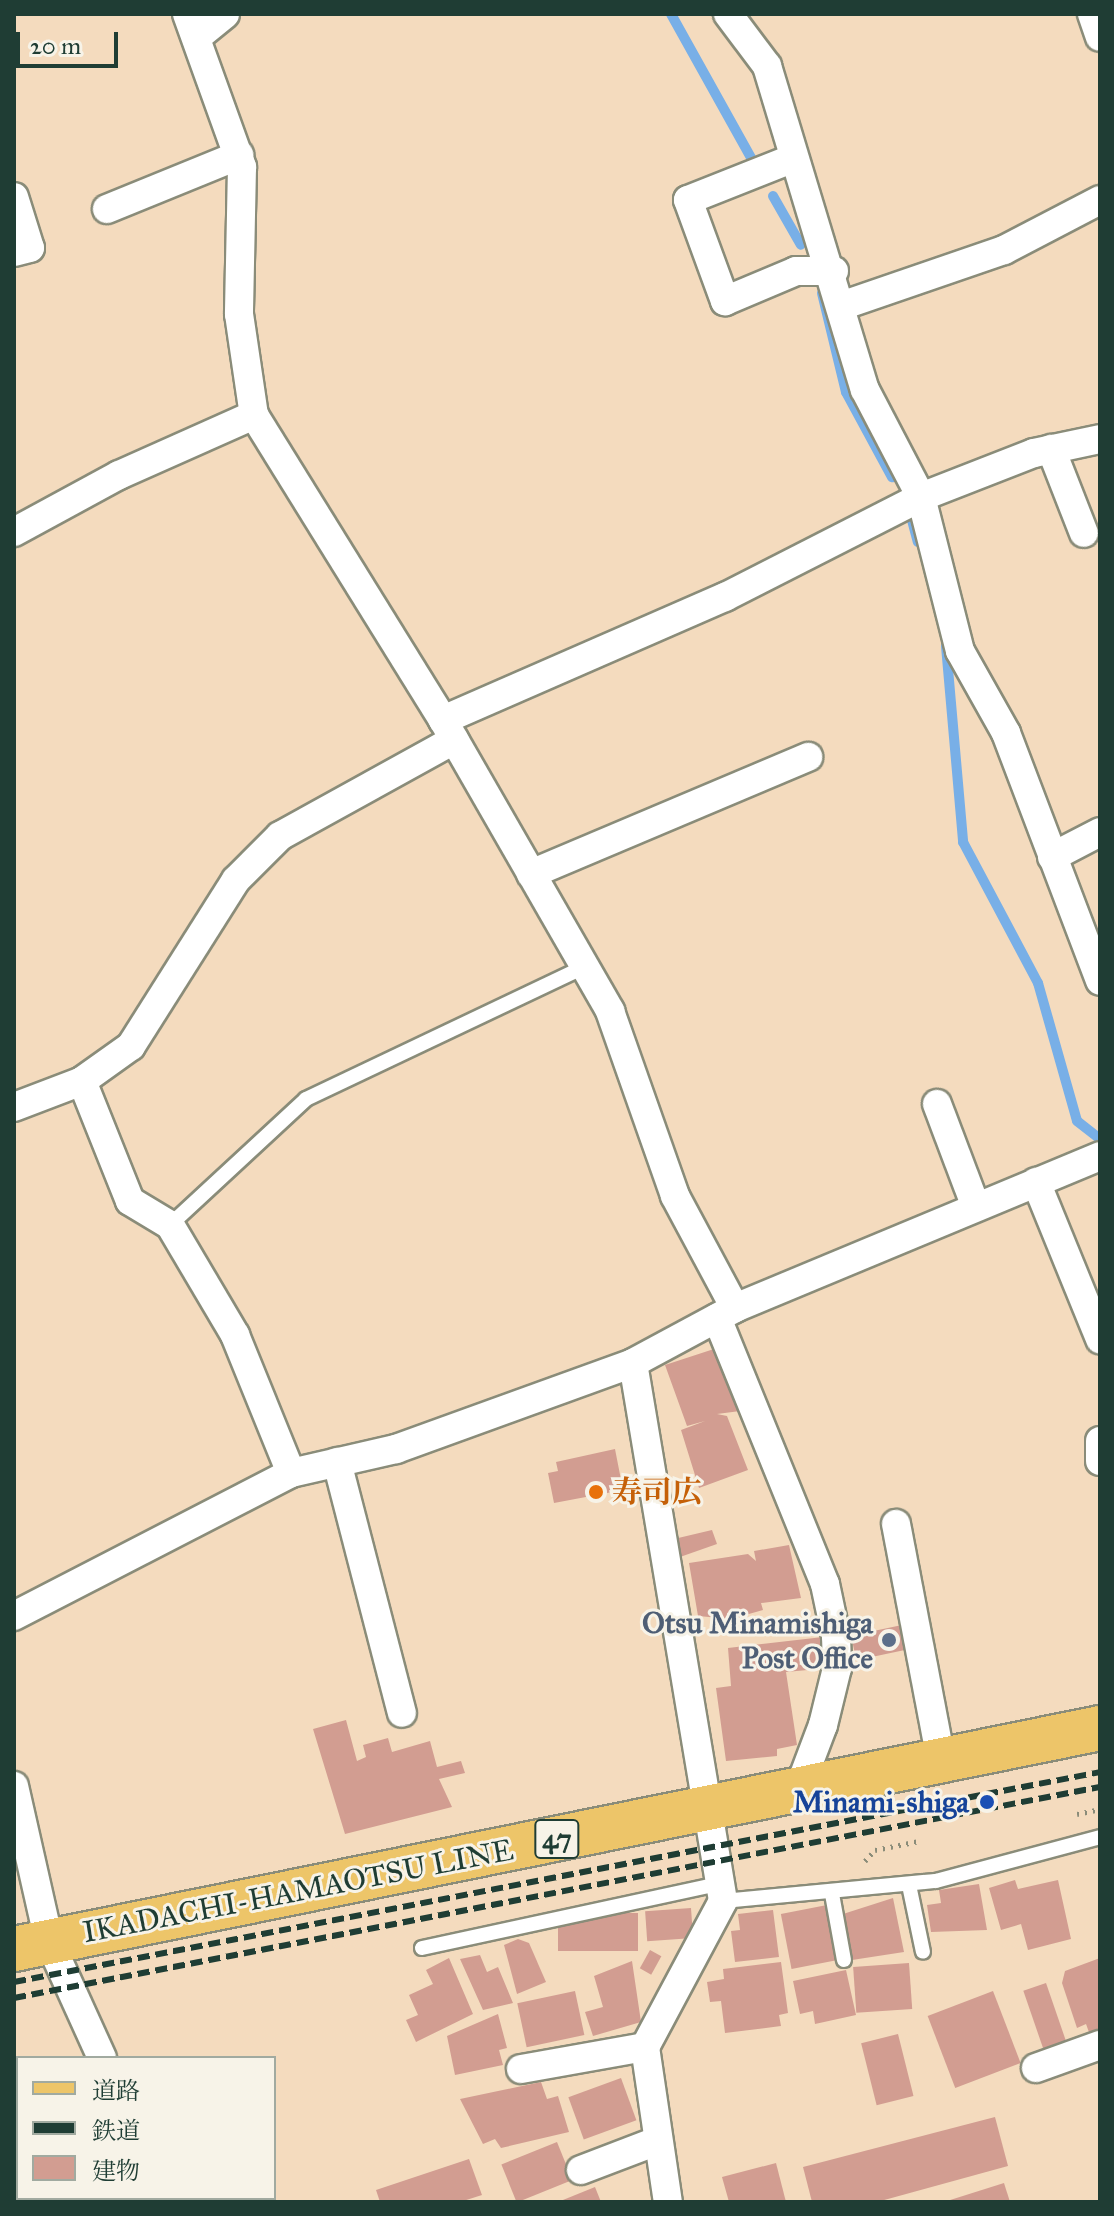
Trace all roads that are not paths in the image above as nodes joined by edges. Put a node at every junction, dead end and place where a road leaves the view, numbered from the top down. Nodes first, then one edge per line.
1 (225, 14) edge
2 (728, 14) edge
3 (1092, 14) edge
4 (192, 26) edge
5 (1100, 37) edge
6 (239, 155) junction
7 (794, 158) junction
8 (14, 197) edge
9 (1100, 200) edge
10 (107, 209) dead end
11 (14, 252) edge
12 (834, 271) junction
13 (844, 305) junction
14 (254, 415) junction
15 (1100, 439) edge
16 (1051, 449) junction
17 (921, 497) junction
18 (14, 532) edge
19 (1084, 533) dead end
20 (448, 730) junction
21 (808, 757) dead end
22 (1100, 832) edge
23 (1052, 857) junction
24 (531, 874) junction
25 (584, 967) junction
26 (1100, 981) edge
27 (82, 1081) junction
28 (937, 1104) dead end
29 (14, 1107) edge
30 (1095, 1158) edge
31 (1036, 1182) junction
32 (976, 1207) junction
33 (170, 1225) junction
34 (726, 1313) junction
35 (1100, 1339) edge
36 (633, 1363) junction
37 (1100, 1441) edge
38 (1100, 1461) edge
39 (337, 1462) junction
40 (291, 1473) junction
41 (896, 1524) dead end
42 (14, 1616) edge
43 (402, 1713) dead end
44 (1100, 1728) edge
45 (941, 1761) junction
46 (14, 1786) edge
47 (798, 1791) junction
48 (706, 1809) junction
49 (1100, 1837) edge
50 (909, 1885) junction
51 (720, 1892) junction
52 (832, 1894) junction
53 (32, 1945) edge
54 (422, 1948) dead end
55 (923, 1952) dead end
56 (844, 1960) dead end
57 (1100, 2045) edge
58 (645, 2047) junction
59 (101, 2056) edge
60 (1036, 2068) dead end
61 (521, 2069) dead end
62 (657, 2141) junction
63 (581, 2170) dead end
64 (668, 2202) edge

1 - 4 street
2 - 7 street
3 - 5 street
4 - 6 street
6 - 10 street
6 - 14 street
7 - 12 street
7 - 12 street
8 - 11 street
9 - 13 street
12 - 13 street
13 - 17 street
14 - 18 street
14 - 20 street
15 - 16 street
16 - 17 street
16 - 19 street
17 - 20 street
17 - 23 street
20 - 24 street
20 - 27 street
21 - 24 street
22 - 23 street
23 - 26 street
24 - 25 street
25 - 33 lane
25 - 34 street
27 - 29 street
27 - 33 street
28 - 32 street
30 - 31 street
31 - 32 street
31 - 35 street
32 - 34 street
33 - 40 street
34 - 36 street
34 - 47 street
36 - 39 street
36 - 48 street
37 - 38 street
39 - 40 street
39 - 43 street
40 - 42 street
41 - 45 street
44 - 45 main road, IKADACHI-HAMAOTSU LINE / 47
45 - 47 main road, IKADACHI-HAMAOTSU LINE / 47
46 - 53 street
47 - 48 main road, IKADACHI-HAMAOTSU LINE / 47
48 - 51 street
48 - 53 main road, IKADACHI-HAMAOTSU LINE / 47
49 - 50 lane
50 - 52 lane
50 - 55 lane
51 - 52 lane
51 - 54 lane
51 - 58 street
52 - 56 lane
53 - 59 street
57 - 60 street
58 - 61 street
58 - 62 street
62 - 63 street
62 - 64 street

